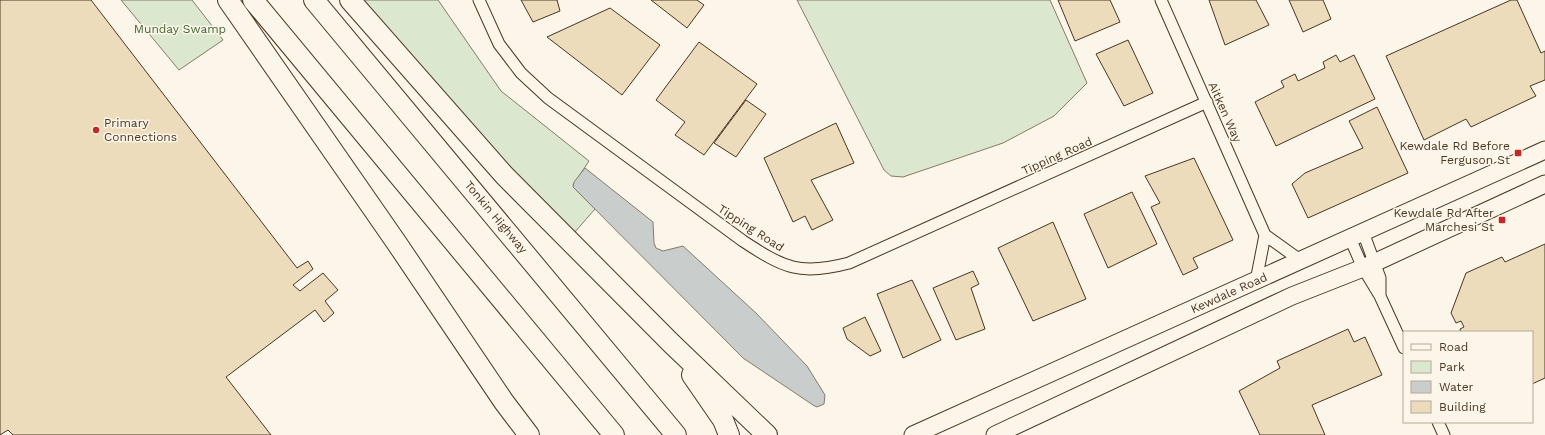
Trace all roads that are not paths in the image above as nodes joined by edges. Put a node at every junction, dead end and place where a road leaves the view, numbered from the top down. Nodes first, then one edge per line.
1 (228, 0) edge
2 (253, 0) edge
3 (314, 0) edge
4 (350, 0) edge
5 (479, 0) edge
6 (1161, 0) edge
7 (1207, 102) junction
8 (1545, 150) edge
9 (1545, 184) edge
10 (1265, 235) junction
11 (1357, 235) junction
12 (1300, 260) junction
13 (1369, 265) junction
14 (1256, 281) junction
15 (671, 343) junction
16 (1403, 346) edge
17 (1438, 423) edge
18 (529, 435) edge
19 (614, 435) edge
20 (676, 435) edge
21 (729, 435) edge
22 (767, 435) edge
23 (913, 435) edge
24 (995, 435) edge
25 (1444, 435) edge

1 - 18 highway
2 - 19 highway
3 - 20 highway, Tonkin Highway
4 - 15 highway
5 - 7 street, Tipping Road
6 - 7 street, Aitken Way
7 - 10 street, Aitken Way
8 - 11 main road, Kewdale Road
9 - 13 main road
10 - 12 street
10 - 14 street
11 - 12 main road, Kewdale Road
11 - 13 street
12 - 14 main road, Kewdale Road
13 - 16 street
13 - 24 main road
14 - 23 main road, Kewdale Road
15 - 21 highway
15 - 22 highway
17 - 25 street

